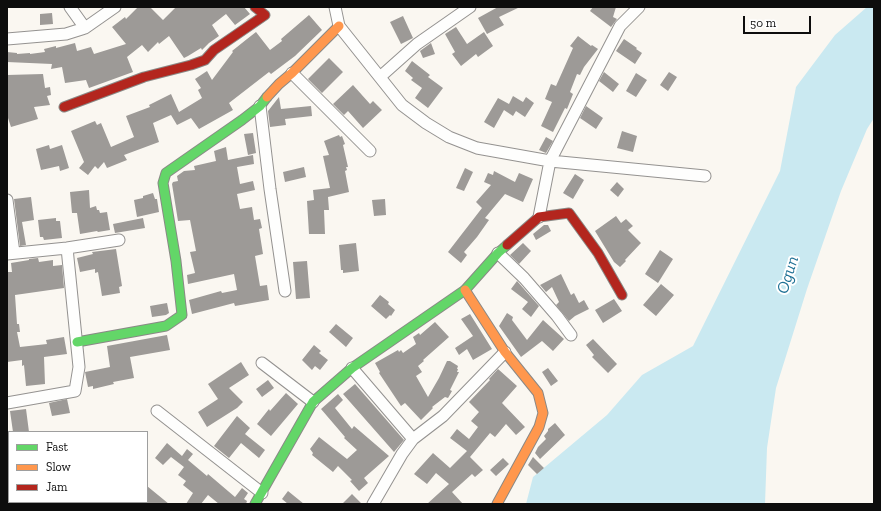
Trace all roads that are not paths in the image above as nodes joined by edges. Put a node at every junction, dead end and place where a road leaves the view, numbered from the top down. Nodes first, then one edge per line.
1 (70, 7) edge
2 (115, 7) edge
3 (256, 7) edge
4 (335, 7) edge
5 (470, 7) edge
6 (639, 7) edge
7 (339, 26) junction
8 (85, 28) junction
9 (7, 38) edge
10 (292, 73) junction
11 (380, 77) junction
12 (260, 106) junction
13 (64, 107) dead end
14 (370, 151) dead end
15 (550, 161) junction
16 (705, 176) dead end
17 (7, 200) edge
18 (539, 217) junction
19 (119, 240) dead end
20 (67, 248) junction
21 (498, 253) junction
22 (10, 254) edge
23 (465, 290) junction
24 (285, 291) dead end
25 (622, 295) dead end
26 (571, 335) dead end
27 (77, 342) junction
28 (505, 352) junction
29 (262, 363) dead end
30 (352, 368) junction
31 (313, 402) junction
32 (7, 403) edge
33 (157, 411) dead end
34 (413, 439) junction
35 (262, 493) junction
36 (255, 504) edge
37 (373, 504) edge
38 (497, 504) edge

1 - 8 street
2 - 8 street
3 - 13 street
4 - 7 street
5 - 11 street
6 - 15 street
7 - 10 street
7 - 11 street
8 - 9 street
10 - 12 street
10 - 14 street
11 - 15 street
12 - 24 street
12 - 27 street
15 - 16 street
15 - 18 street
17 - 22 street
18 - 21 street
18 - 25 street
19 - 20 street
20 - 22 street
20 - 27 street
21 - 23 street
21 - 26 street
23 - 28 street
23 - 30 street
27 - 32 street
28 - 34 street
28 - 38 street
29 - 31 street
30 - 31 street
30 - 34 street
31 - 35 street
33 - 35 street
34 - 37 street
35 - 36 street

